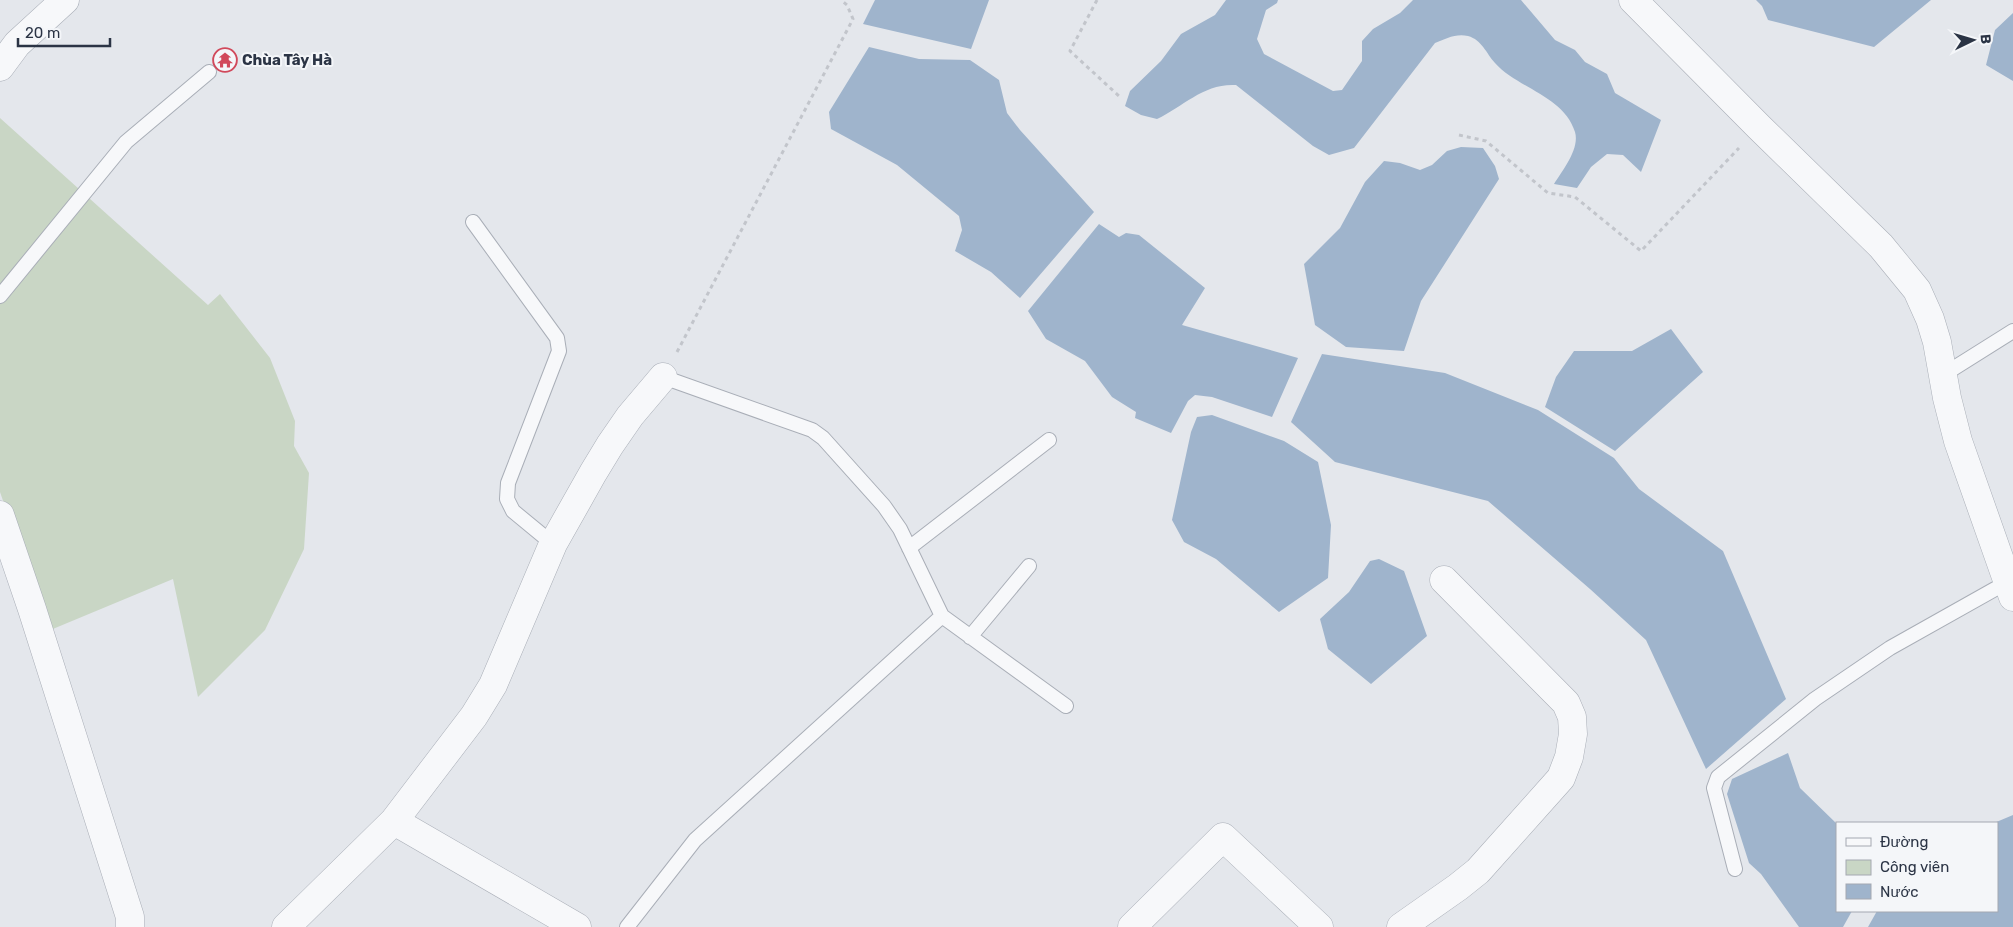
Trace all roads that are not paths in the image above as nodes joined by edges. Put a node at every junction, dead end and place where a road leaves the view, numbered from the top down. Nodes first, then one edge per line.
1 (65, 0) edge
2 (1632, 0) edge
3 (0, 67) edge
4 (209, 72) dead end
5 (473, 222) dead end
6 (0, 296) edge
7 (2013, 331) edge
8 (1942, 375) junction
9 (663, 377) joint
10 (1049, 440) dead end
11 (0, 515) edge
12 (554, 544) junction
13 (909, 548) junction
14 (1029, 566) dead end
15 (1444, 580) dead end
16 (2011, 586) edge
17 (942, 616) junction
18 (970, 637) junction
19 (1066, 706) dead end
20 (394, 822) junction
21 (1735, 868) dead end
22 (130, 927) edge
23 (286, 927) edge
24 (577, 927) edge
25 (626, 927) edge
26 (1132, 927) edge
27 (1319, 927) edge
28 (1401, 927) edge

1 - 3 street
2 - 8 street
4 - 6 lane
5 - 12 lane
7 - 8 lane
8 - 16 street
9 - 12 street
9 - 13 lane
10 - 13 lane
11 - 22 street
12 - 20 street
13 - 17 lane
14 - 18 lane
15 - 28 street
16 - 21 lane
17 - 18 lane
17 - 25 lane
18 - 19 lane
20 - 23 street
20 - 24 street
26 - 27 street

